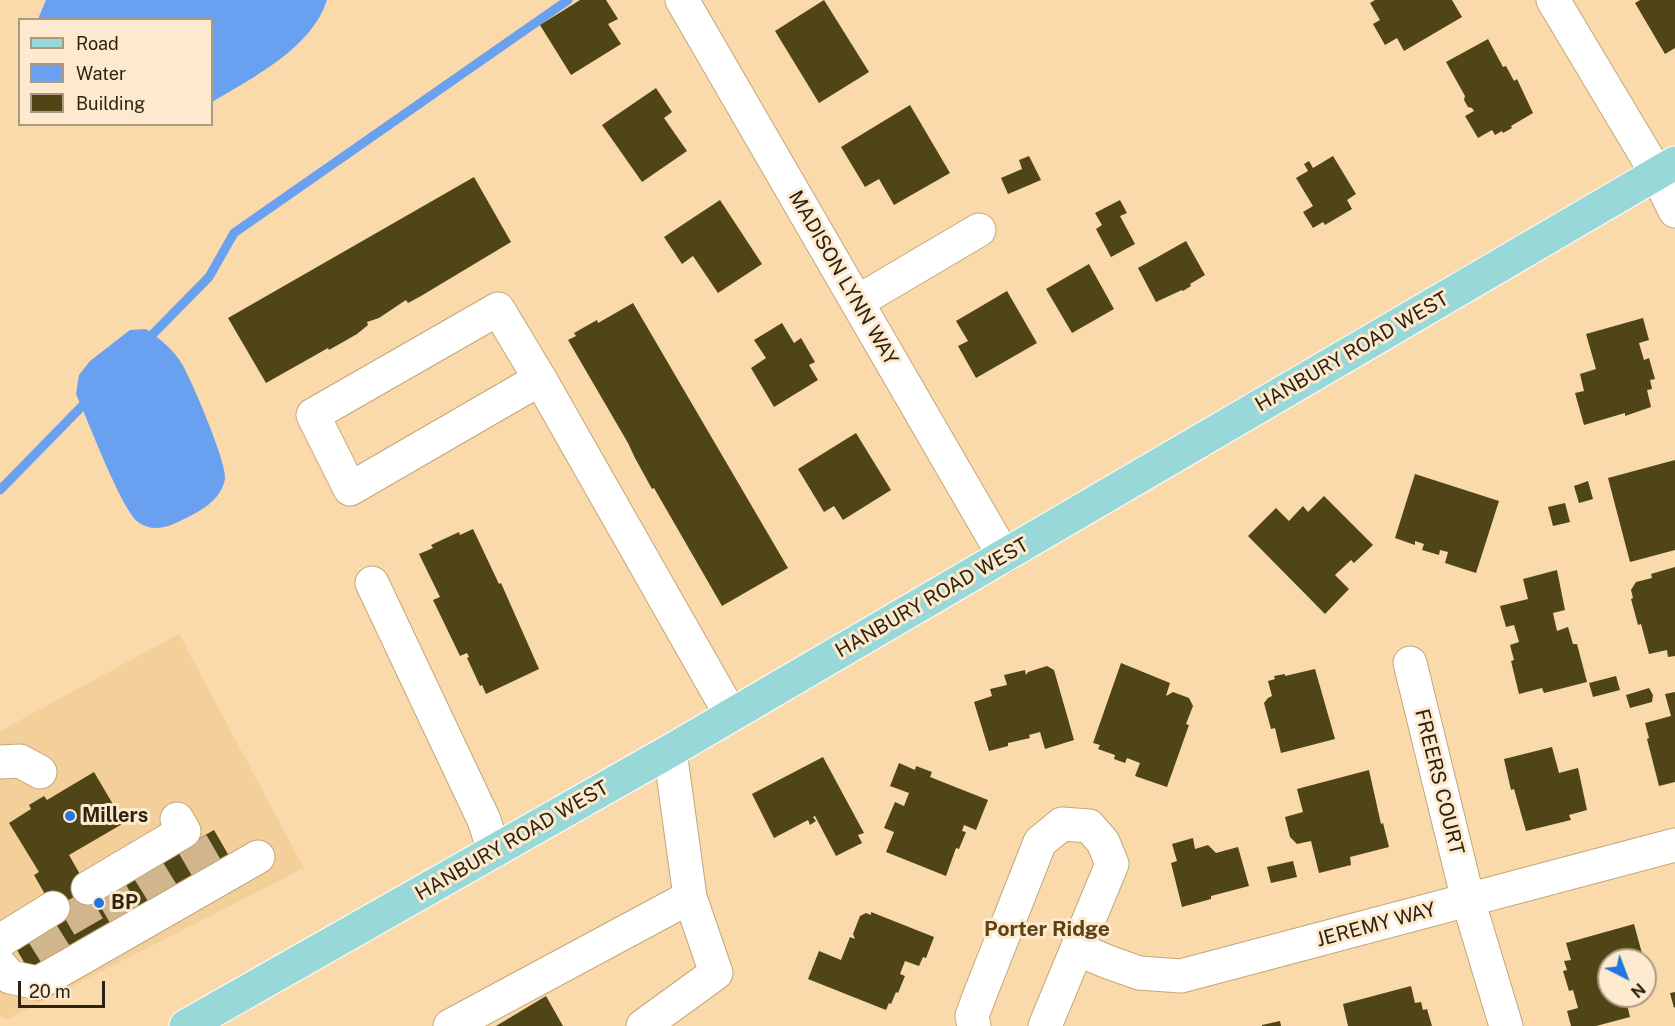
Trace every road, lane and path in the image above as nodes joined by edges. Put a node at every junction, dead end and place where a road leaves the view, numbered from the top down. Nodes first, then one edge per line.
1 (682, 0) edge
2 (1553, 0) edge
3 (1666, 168) edge
4 (1675, 211) edge
5 (979, 230) dead end
6 (857, 302) junction
7 (540, 379) junction
8 (1004, 556) junction
9 (372, 583) dead end
10 (1410, 663) dead end
11 (731, 715) junction
12 (670, 751) junction
13 (0, 762) edge
14 (40, 772) dead end
15 (1675, 845) edge
16 (195, 849) junction
17 (494, 851) junction
18 (258, 858) dead end
19 (156, 881) junction
20 (690, 897) junction
21 (111, 900) junction
22 (1468, 900) junction
23 (42, 918) dead end
24 (0, 941) edge
25 (1077, 949) junction
26 (0, 965) edge
27 (186, 1026) edge
28 (450, 1026) edge
29 (643, 1026) edge
30 (974, 1026) edge
31 (1045, 1026) edge
32 (1506, 1026) edge

1 - 6 street, MADISON LYNN WAY
2 - 3 street
3 - 4 street
3 - 8 main road, HANBURY ROAD WEST
5 - 6 street
6 - 8 street, MADISON LYNN WAY
7 - 7 street
7 - 11 street
8 - 11 main road, HANBURY ROAD WEST
9 - 17 street
10 - 22 street, FREERS COURT
11 - 12 main road, HANBURY ROAD WEST
12 - 17 main road, HANBURY ROAD WEST
12 - 20 street
13 - 14 street
15 - 22 street, JEREMY WAY
16 - 18 street
16 - 19 street
16 - 19 street
17 - 27 main road, HANBURY ROAD WEST
19 - 21 street
19 - 21 street
20 - 28 street
20 - 29 street
21 - 26 street
22 - 25 street, JEREMY WAY
22 - 32 street, FREERS COURT
23 - 24 street
25 - 30 street
25 - 31 street

